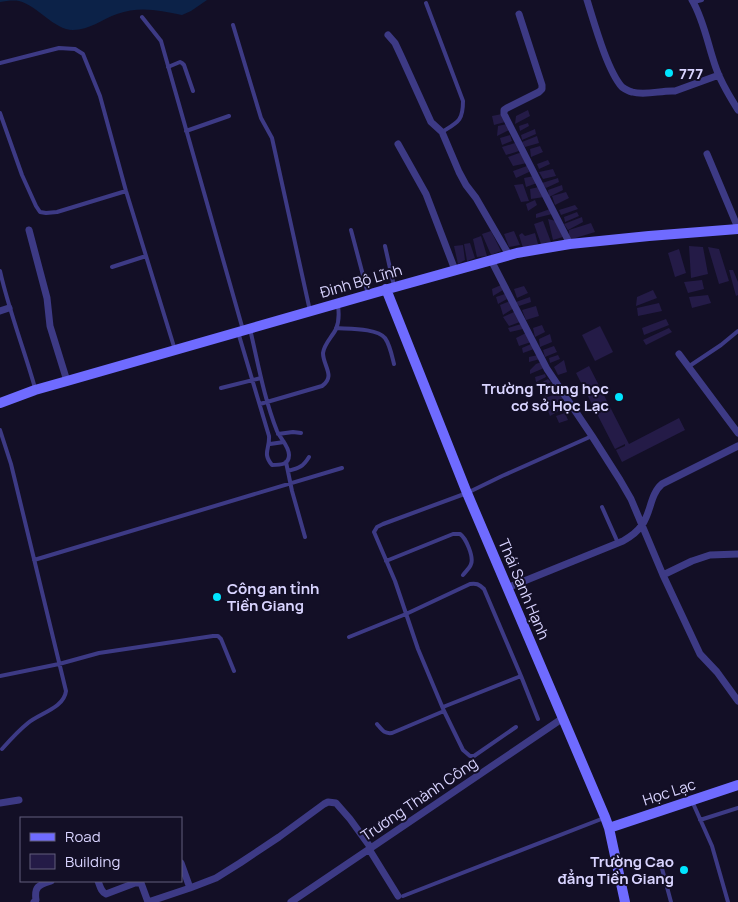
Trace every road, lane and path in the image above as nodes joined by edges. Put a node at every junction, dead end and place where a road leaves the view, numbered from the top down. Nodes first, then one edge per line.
1 (587, 0) edge
2 (702, 0) edge
3 (693, 1) edge
4 (426, 3) dead end
5 (519, 14) dead end
6 (142, 17) dead end
7 (233, 25) dead end
8 (388, 35) dead end
9 (0, 63) edge
10 (168, 67) junction
11 (719, 75) junction
12 (193, 92) dead end
13 (738, 110) edge
14 (0, 113) edge
15 (229, 116) dead end
16 (186, 131) junction
17 (442, 132) junction
18 (398, 144) dead end
19 (707, 154) dead end
20 (126, 191) junction
21 (738, 228) edge
22 (29, 230) dead end
23 (351, 230) dead end
24 (570, 244) junction
25 (385, 246) dead end
26 (509, 255) junction
27 (146, 256) junction
28 (491, 260) junction
29 (112, 267) dead end
30 (455, 270) junction
31 (0, 271) edge
32 (390, 288) junction
33 (368, 294) junction
34 (338, 303) junction
35 (10, 308) junction
36 (0, 310) edge
37 (310, 311) junction
38 (336, 328) junction
39 (244, 330) junction
40 (738, 331) edge
41 (174, 350) junction
42 (679, 354) dead end
43 (394, 364) dead end
44 (688, 367) junction
45 (261, 378) junction
46 (67, 381) junction
47 (253, 381) junction
48 (221, 388) dead end
49 (35, 390) junction
50 (268, 402) junction
51 (0, 403) edge
52 (260, 404) junction
53 (0, 430) edge
54 (301, 433) dead end
55 (738, 433) edge
56 (278, 434) junction
57 (592, 436) junction
58 (284, 442) junction
59 (270, 444) junction
60 (738, 446) edge
61 (309, 457) dead end
62 (286, 462) junction
63 (342, 468) dead end
64 (288, 471) junction
65 (291, 484) junction
66 (466, 493) junction
67 (602, 507) dead end
68 (642, 525) junction
69 (305, 537) dead end
70 (618, 543) junction
71 (738, 554) edge
72 (34, 560) junction
73 (386, 561) junction
74 (463, 575) dead end
75 (663, 575) junction
76 (507, 588) junction
77 (406, 614) junction
78 (350, 637) dead end
79 (59, 664) junction
80 (234, 671) dead end
81 (0, 676) edge
82 (521, 676) junction
83 (738, 701) edge
84 (443, 709) junction
85 (563, 718) junction
86 (538, 719) dead end
87 (377, 724) dead end
88 (516, 727) dead end
89 (2, 748) dead end
90 (738, 785) edge
91 (19, 800) dead end
92 (692, 800) junction
93 (0, 803) edge
94 (738, 808) edge
95 (605, 817) junction
96 (700, 820) junction
97 (609, 828) junction
98 (370, 849) junction
99 (660, 861) dead end
100 (182, 866) edge
101 (49, 882) edge
102 (98, 882) edge
103 (190, 888) junction
104 (401, 896) joint
105 (34, 902) edge
106 (148, 902) edge
107 (291, 902) edge
108 (625, 902) edge
109 (671, 902) edge
110 (728, 902) edge

1 - 11 street
2 - 3 lane
3 - 11 street
4 - 17 lane
5 - 24 street
6 - 10 lane
7 - 37 lane
8 - 17 street
9 - 20 lane
10 - 12 lane
10 - 16 lane
11 - 13 street
14 - 20 lane
15 - 16 lane
16 - 39 lane
17 - 26 street
18 - 30 street
19 - 21 street
20 - 27 lane
21 - 24 street, Đinh Bộ Lĩnh
22 - 46 street
23 - 33 lane
24 - 26 street, Đinh Bộ Lĩnh
25 - 32 lane
26 - 28 street, Đinh Bộ Lĩnh
27 - 29 lane
27 - 41 lane
28 - 30 street, Đinh Bộ Lĩnh
28 - 57 street
30 - 32 street, Đinh Bộ Lĩnh
31 - 35 lane
32 - 33 street, Đinh Bộ Lĩnh
32 - 66 street, Thái Sanh Hạnh
33 - 34 street, Đinh Bộ Lĩnh
34 - 37 street, Đinh Bộ Lĩnh
34 - 38 lane
35 - 36 street
35 - 49 lane
37 - 39 street, Đinh Bộ Lĩnh
38 - 43 lane
38 - 50 lane
39 - 41 street, Đinh Bộ Lĩnh
39 - 45 lane
39 - 47 lane
40 - 44 lane
41 - 46 street, Đinh Bộ Lĩnh
42 - 44 street
44 - 55 street
45 - 47 lane
45 - 50 lane
46 - 49 street, Đinh Bộ Lĩnh
47 - 48 lane
47 - 52 lane
49 - 51 street, Đinh Bộ Lĩnh
50 - 52 lane
50 - 56 lane
52 - 59 lane
53 - 72 lane
54 - 56 lane
56 - 58 lane
57 - 66 lane
57 - 68 street
58 - 59 lane
58 - 62 lane
59 - 62 lane
60 - 68 street
61 - 64 lane
62 - 64 lane
63 - 65 lane
64 - 65 lane
65 - 69 lane
65 - 72 lane
66 - 73 lane
66 - 76 street, Thái Sanh Hạnh
67 - 70 lane
68 - 70 street
68 - 75 street
70 - 76 street
71 - 75 street
72 - 79 lane
73 - 74 lane
73 - 77 lane
75 - 83 street
76 - 85 street, Thái Sanh Hạnh
77 - 78 lane
77 - 82 lane
77 - 84 lane
79 - 80 lane
79 - 81 lane
79 - 89 lane
82 - 84 lane
82 - 86 lane
84 - 87 lane
84 - 88 lane
85 - 95 street, Thái Sanh Hạnh
85 - 98 street, Trương Thành Công
90 - 92 street, Học Lạc
91 - 93 street
92 - 96 lane
92 - 97 street, Học Lạc
94 - 96 lane
95 - 97 street, Thái Sanh Hạnh
95 - 104 lane
96 - 110 lane
97 - 108 street, Thái Sanh Hạnh
98 - 103 street
98 - 104 street
98 - 107 street, Trương Thành Công
99 - 109 lane
100 - 103 street
101 - 105 street
102 - 106 street
103 - 106 street

